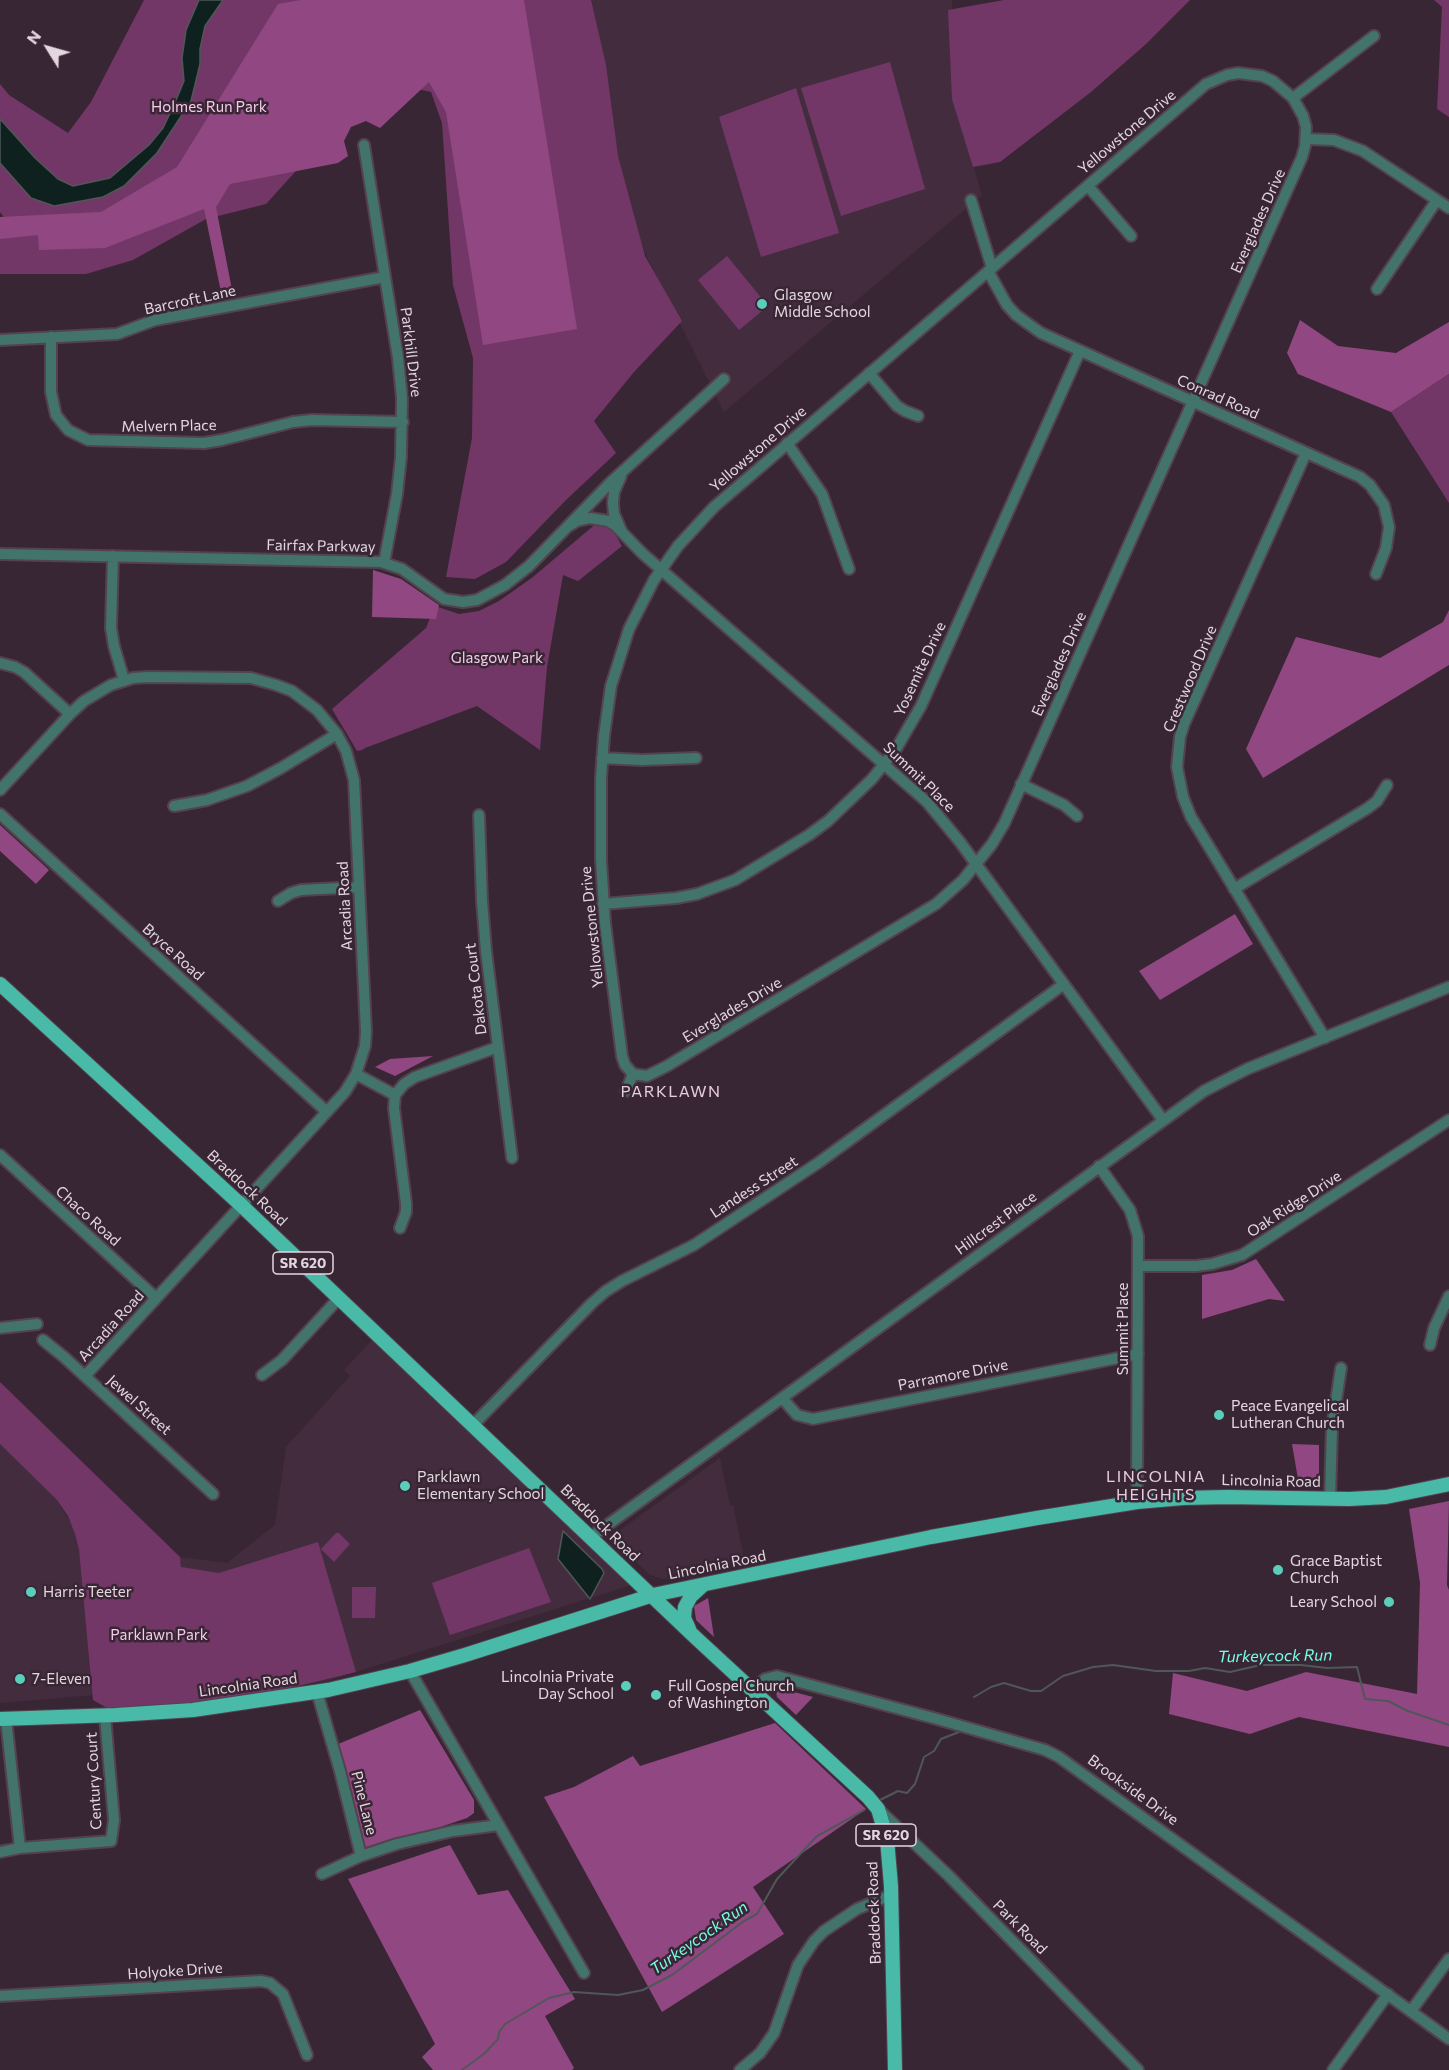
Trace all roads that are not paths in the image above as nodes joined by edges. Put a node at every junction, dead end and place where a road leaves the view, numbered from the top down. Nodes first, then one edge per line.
1 (1374, 36) dead end
2 (1293, 98) junction
3 (1306, 139) junction
4 (364, 145) dead end
5 (1088, 186) junction
6 (971, 200) dead end
7 (1437, 200) junction
8 (1449, 208) edge
9 (1131, 236) dead end
10 (990, 269) junction
11 (385, 278) junction
12 (1377, 289) dead end
13 (51, 337) junction
14 (0, 340) edge
15 (1080, 351) junction
16 (869, 373) junction
17 (724, 380) dead end
18 (1193, 402) junction
19 (918, 416) dead end
20 (403, 422) junction
21 (787, 443) junction
22 (1306, 453) junction
23 (627, 467) junction
24 (567, 527) junction
25 (622, 533) junction
26 (0, 554) edge
27 (113, 556) junction
28 (384, 562) junction
29 (849, 569) dead end
30 (661, 570) junction
31 (1376, 574) dead end
32 (0, 663) edge
33 (124, 680) junction
34 (70, 714) junction
35 (337, 734) junction
36 (602, 758) junction
37 (696, 758) dead end
38 (885, 764) junction
39 (1021, 784) junction
40 (1387, 785) dead end
41 (0, 790) edge
42 (174, 806) dead end
43 (0, 814) edge
44 (479, 815) dead end
45 (1077, 816) dead end
46 (977, 865) junction
47 (359, 887) junction
48 (1234, 889) junction
49 (278, 901) dead end
50 (603, 904) junction
51 (0, 984) edge
52 (1064, 984) junction
53 (1449, 987) edge
54 (1325, 1038) junction
55 (498, 1047) junction
56 (356, 1074) junction
57 (633, 1074) junction
58 (626, 1091) dead end
59 (395, 1095) junction
60 (327, 1112) junction
61 (1163, 1120) junction
62 (1449, 1120) edge
63 (0, 1155) edge
64 (512, 1158) dead end
65 (1100, 1166) junction
66 (242, 1205) junction
67 (400, 1228) dead end
68 (1138, 1266) junction
69 (1449, 1296) edge
70 (156, 1298) junction
71 (339, 1298) junction
72 (37, 1324) dead end
73 (0, 1328) edge
74 (43, 1341) dead end
75 (1430, 1345) dead end
76 (1138, 1354) junction
77 (1341, 1368) dead end
78 (262, 1375) dead end
79 (85, 1376) junction
80 (782, 1398) junction
81 (473, 1425) junction
82 (1449, 1484) edge
83 (213, 1494) dead end
84 (1330, 1499) junction
85 (1137, 1502) junction
86 (591, 1537) junction
87 (704, 1585) junction
88 (653, 1595) junction
89 (696, 1638) junction
90 (410, 1671) junction
91 (753, 1691) junction
92 (317, 1692) junction
93 (105, 1716) junction
94 (3, 1719) edge
95 (878, 1809) junction
96 (499, 1825) junction
97 (20, 1848) junction
98 (0, 1852) edge
99 (361, 1856) junction
100 (322, 1874) dead end
101 (891, 1894) junction
102 (1449, 1959) edge
103 (584, 1973) dead end
104 (1388, 1994) junction
105 (0, 1996) edge
106 (1411, 2011) junction
107 (1449, 2039) edge
108 (307, 2055) dead end
109 (740, 2070) edge
110 (896, 2070) edge
111 (1138, 2070) edge
112 (1333, 2070) edge

1 - 2 street
2 - 3 street, Everglades Drive
2 - 5 street, Yellowstone Drive
3 - 7 street
3 - 18 street, Everglades Drive
4 - 11 street, Parkhill Drive
5 - 9 street
5 - 10 street, Yellowstone Drive
6 - 10 street, Conrad Road
7 - 8 street
7 - 12 street
10 - 15 street, Conrad Road
10 - 16 street, Yellowstone Drive
11 - 13 street, Barcroft Lane
11 - 20 street, Parkhill Drive
13 - 14 street, Barcroft Lane
13 - 20 street, Melvern Place
15 - 18 street, Conrad Road
15 - 38 street, Yosemite Drive
16 - 19 street
16 - 21 street, Yellowstone Drive
17 - 23 street, Fairfax Parkway
18 - 22 street, Conrad Road
18 - 39 street, Everglades Drive
20 - 28 street, Parkhill Drive
21 - 29 street
21 - 30 street, Yellowstone Drive
22 - 31 street, Conrad Road
22 - 48 street, Crestwood Drive
23 - 24 street, Fairfax Parkway
23 - 25 street, Summit Place
24 - 25 street, Summit Place
24 - 28 street, Fairfax Parkway
25 - 30 street, Summit Place
26 - 27 street, Fairfax Parkway
27 - 28 street, Fairfax Parkway
27 - 33 street
30 - 36 street, Yellowstone Drive
30 - 38 street, Summit Place
32 - 34 street
33 - 34 street, Arcadia Road
33 - 35 street, Arcadia Road
34 - 41 street, Arcadia Road
35 - 42 street
35 - 47 street, Arcadia Road
36 - 37 street
36 - 50 street, Yellowstone Drive
38 - 46 street, Summit Place
38 - 50 street, Yosemite Drive
39 - 45 street
39 - 46 street, Everglades Drive
40 - 48 street
43 - 60 street, Bryce Road
44 - 55 street, Dakota Court
46 - 52 street, Summit Place
46 - 57 street, Everglades Drive
47 - 49 street
47 - 56 street, Arcadia Road
48 - 54 street, Crestwood Drive
50 - 57 street, Yellowstone Drive
51 - 66 main road, Braddock Road / SR 620
52 - 61 street, Summit Place
52 - 81 street, Landess Street
53 - 54 street, Hillcrest Place
54 - 61 street, Hillcrest Place
55 - 59 street
55 - 64 street, Dakota Court
56 - 59 street
56 - 60 street, Arcadia Road
57 - 58 street
59 - 67 street
60 - 66 street, Arcadia Road
61 - 65 street, Hillcrest Place
62 - 68 street, Oak Ridge Drive
63 - 70 street, Chaco Road
65 - 68 street, Summit Place
65 - 80 street, Hillcrest Place
66 - 70 street, Arcadia Road
66 - 71 main road, Braddock Road / SR 620
68 - 76 street, Summit Place
69 - 75 street
70 - 79 street, Arcadia Road
71 - 78 street
71 - 81 main road, Braddock Road / SR 620
72 - 73 street
74 - 79 street, Jewel Street
76 - 80 street, Parramore Drive
76 - 85 street, Summit Place
77 - 84 street
79 - 83 street, Jewel Street
80 - 86 street, Hillcrest Place
81 - 86 main road, Braddock Road / SR 620
82 - 84 main road, Lincolnia Road
84 - 85 main road, Lincolnia Road
85 - 87 main road, Lincolnia Road
86 - 88 main road, Braddock Road / SR 620
87 - 88 main road, Lincolnia Road
87 - 89 main road
88 - 89 main road, Braddock Road / SR 620
88 - 90 main road, Lincolnia Road
89 - 91 main road, Braddock Road / SR 620
90 - 92 main road, Lincolnia Road
90 - 96 street
91 - 95 main road, Braddock Road / SR 620
91 - 104 street, Brookside Drive
92 - 93 main road, Lincolnia Road
92 - 99 street, Pine Lane
93 - 94 main road, Lincolnia Road
93 - 97 street, Century Court
94 - 97 street
95 - 101 main road, Braddock Road / SR 620
95 - 111 street, Park Road
96 - 99 street, Pine Lane
96 - 103 street
97 - 98 street, Century Court
99 - 100 street
101 - 109 street
101 - 110 main road, Braddock Road / SR 620
102 - 106 street
104 - 106 street, Brookside Drive
104 - 112 street
105 - 108 street, Holyoke Drive
106 - 107 street, Brookside Drive

